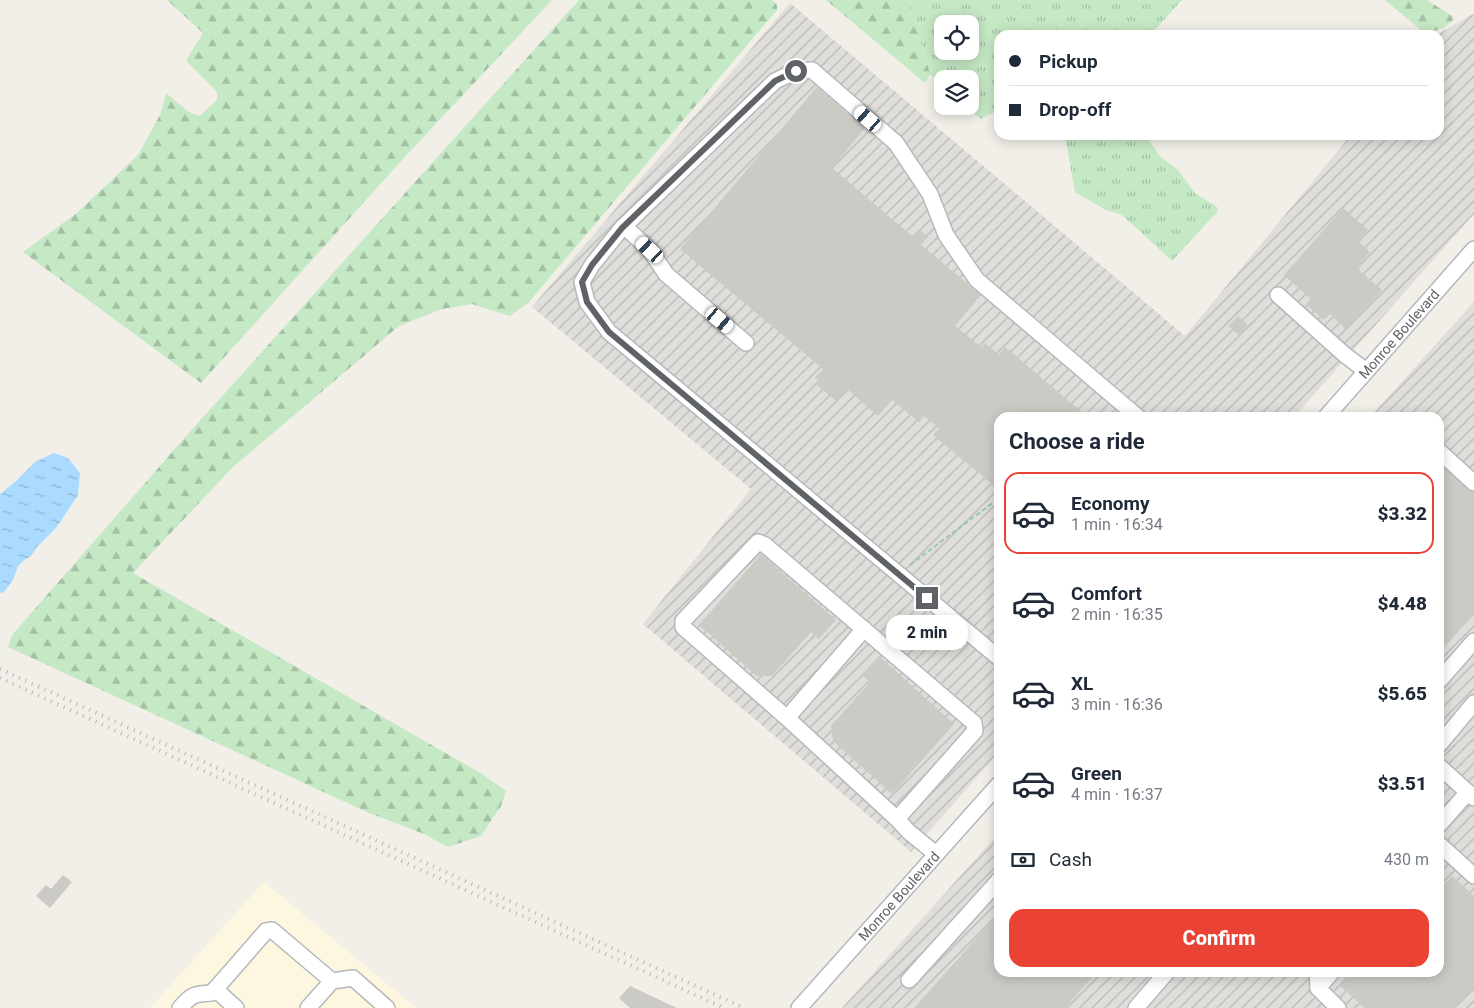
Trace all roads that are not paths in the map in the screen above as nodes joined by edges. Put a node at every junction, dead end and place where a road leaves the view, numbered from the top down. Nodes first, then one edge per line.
1 (624, 226) junction
2 (1474, 250) edge
3 (1278, 295) dead end
4 (746, 342) dead end
5 (1366, 371) junction
6 (1131, 412) edge
7 (1330, 412) edge
8 (1444, 456) edge
9 (1474, 483) edge
10 (864, 629) junction
11 (1474, 641) edge
12 (994, 654) edge
13 (1444, 675) edge
14 (1474, 703) edge
15 (787, 718) junction
16 (1444, 739) edge
17 (1444, 771) edge
18 (994, 790) edge
19 (1471, 795) edge
20 (897, 819) junction
21 (1444, 820) edge
22 (1444, 849) edge
23 (936, 854) junction
24 (1474, 876) edge
25 (994, 886) edge
26 (1163, 977) edge
27 (909, 980) dead end
28 (1318, 980) edge
29 (332, 981) junction
30 (215, 989) junction
31 (180, 1008) edge
32 (236, 1008) edge
33 (308, 1008) edge
34 (387, 1008) edge
35 (800, 1008) edge
36 (1136, 1008) edge
37 (1338, 1008) edge

1 - 4 street
1 - 6 street
1 - 12 street
2 - 5 street, Monroe Boulevard
3 - 5 street
5 - 7 street, Monroe Boulevard
8 - 9 street
10 - 15 street
10 - 15 street
10 - 20 street
11 - 13 street
14 - 16 street
15 - 20 street
17 - 19 street
18 - 23 street, Monroe Boulevard
19 - 21 street
20 - 23 street
22 - 24 street
23 - 35 street, Monroe Boulevard
25 - 27 street
26 - 36 street
28 - 37 street
29 - 30 street
29 - 33 street
29 - 34 street
30 - 31 street
30 - 32 street

